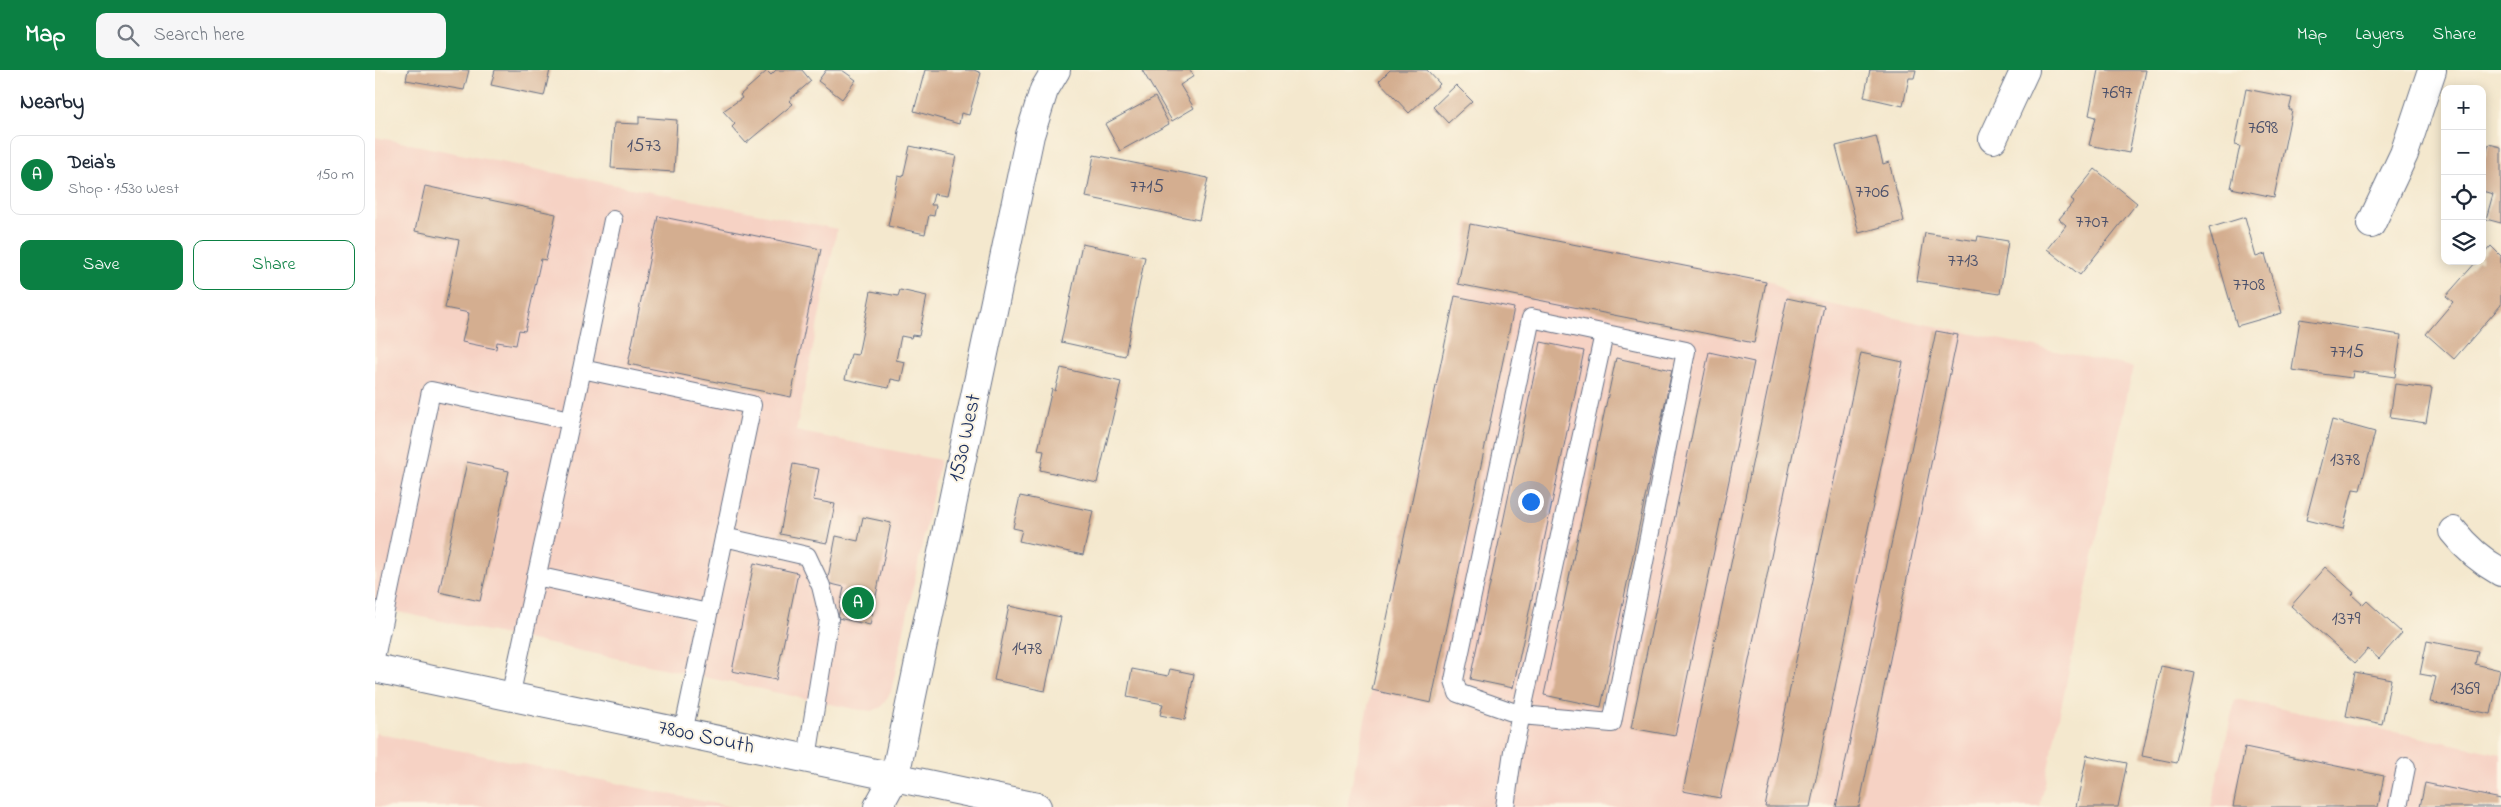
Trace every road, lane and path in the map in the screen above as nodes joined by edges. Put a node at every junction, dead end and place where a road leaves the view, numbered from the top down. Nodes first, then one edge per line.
1 (1056, 70) edge
2 (2025, 70) edge
3 (2432, 70) edge
4 (1993, 139) dead end
5 (613, 220) dead end
6 (2371, 224) dead end
7 (1604, 334) junction
8 (582, 369) junction
9 (570, 420) junction
10 (2453, 532) dead end
11 (724, 537) junction
12 (2501, 572) edge
13 (536, 576) junction
14 (708, 613) junction
15 (375, 658) edge
16 (375, 668) edge
17 (510, 697) junction
18 (1521, 715) junction
19 (683, 733) junction
20 (807, 758) junction
21 (2406, 766) dead end
22 (895, 776) junction
23 (879, 807) edge
24 (1037, 807) edge
25 (1505, 807) edge
26 (2398, 807) edge

1 - 22 street, 1530 West
2 - 4 street
3 - 6 street
5 - 8 lane
7 - 18 lane
7 - 18 lane
7 - 18 lane
8 - 9 lane
8 - 11 lane
9 - 13 lane
9 - 15 lane
10 - 12 street
11 - 14 lane
11 - 20 lane
13 - 14 lane
13 - 17 lane
14 - 19 lane
16 - 17 street, 7800 South
17 - 19 street, 7800 South
18 - 25 lane
19 - 20 street, 7800 South
20 - 22 street, 7800 South
21 - 26 lane
22 - 23 street, 1530 West
22 - 24 street, 7800 South

